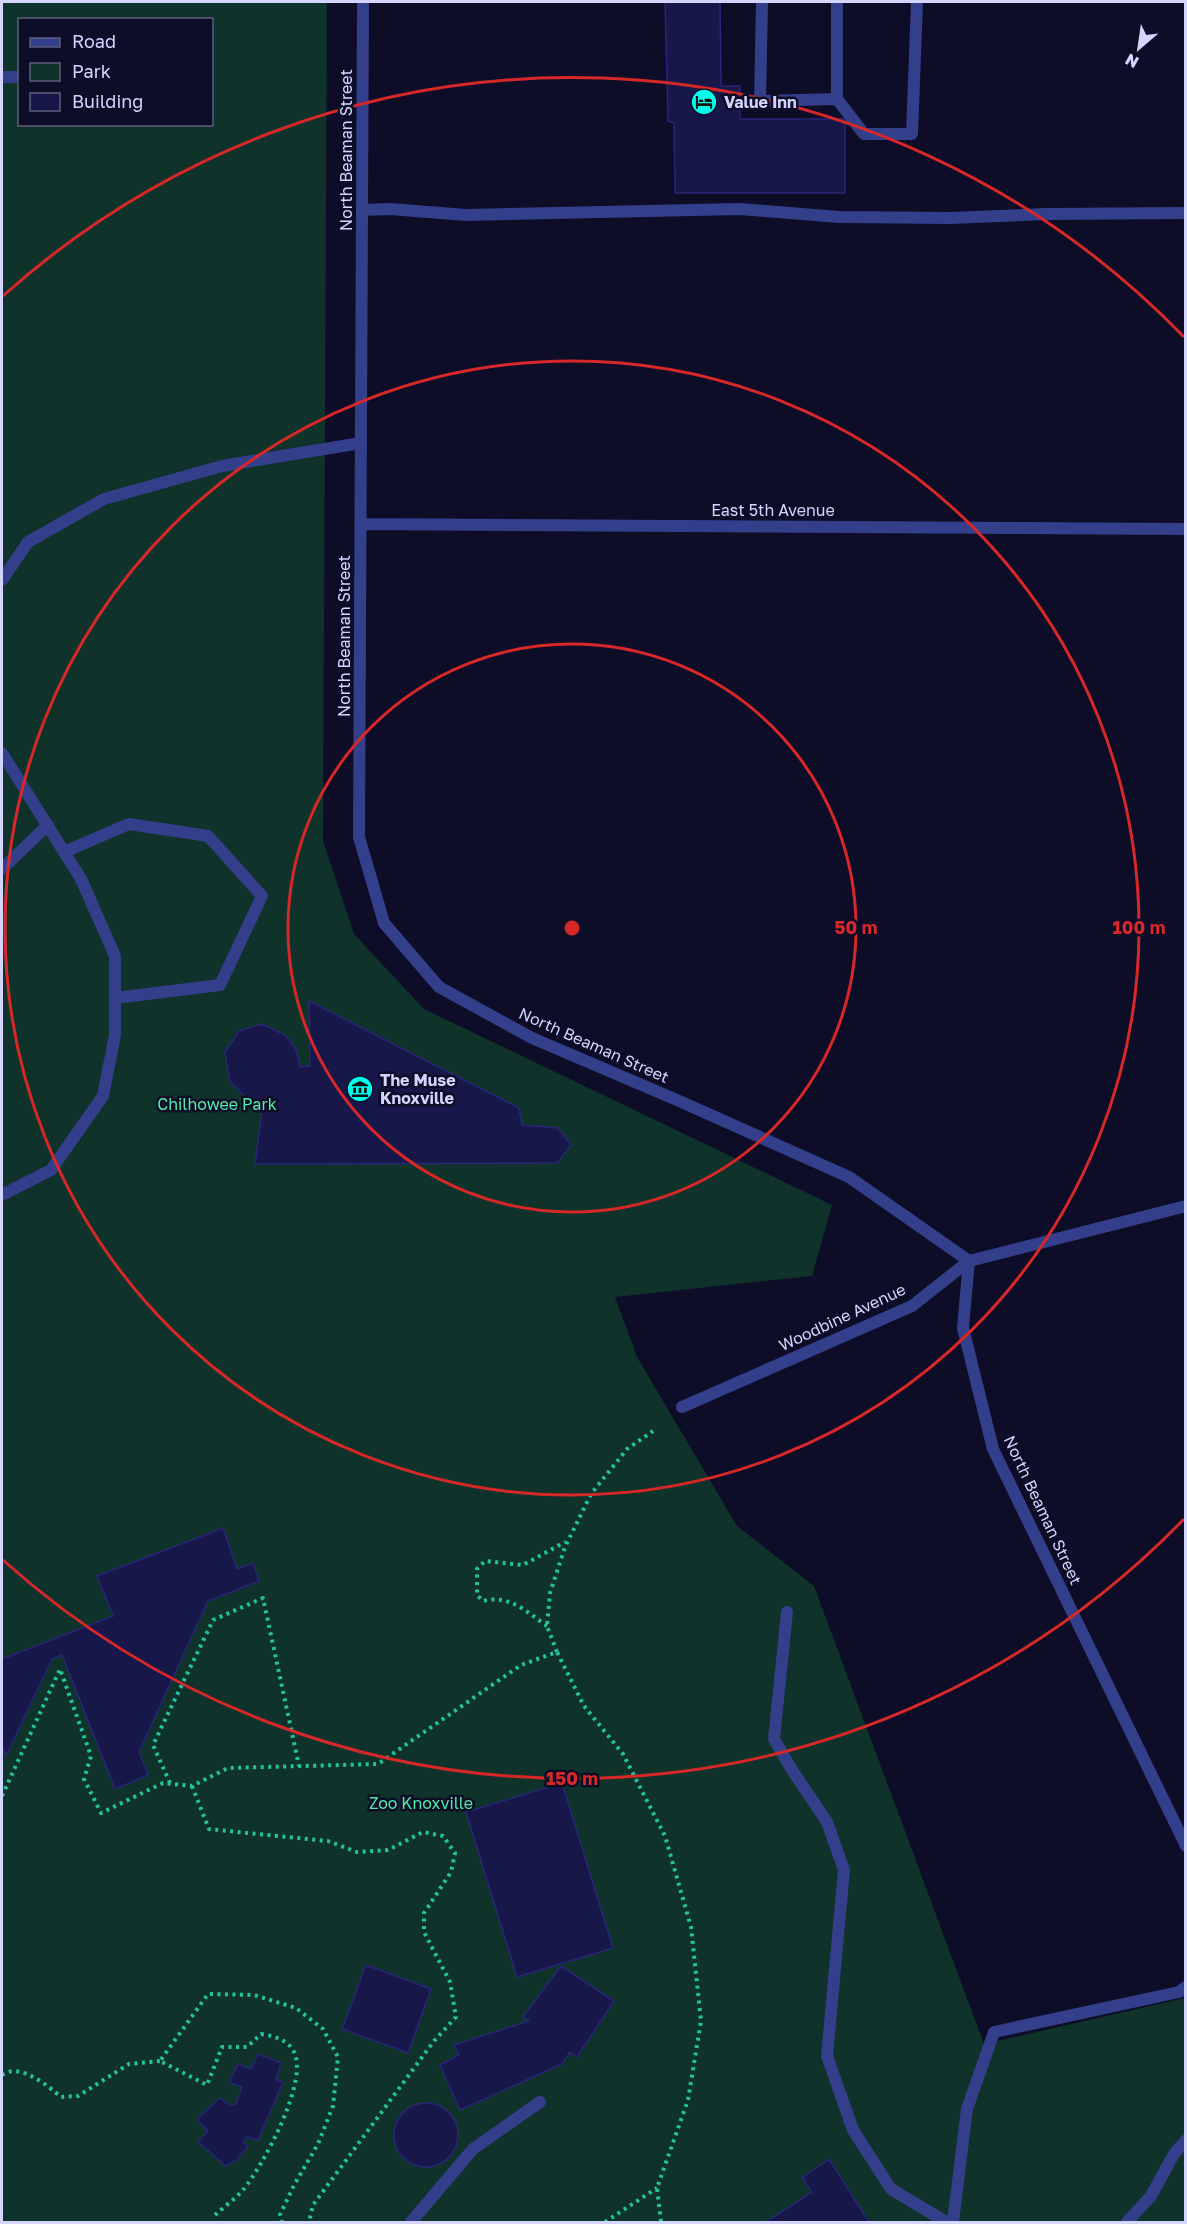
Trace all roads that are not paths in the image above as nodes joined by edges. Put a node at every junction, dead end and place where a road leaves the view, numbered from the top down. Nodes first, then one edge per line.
1 (363, 2) edge
2 (762, 2) edge
3 (837, 2) edge
4 (917, 2) edge
5 (2, 77) edge
6 (18, 77) edge
7 (837, 99) junction
8 (362, 210) junction
9 (1185, 213) edge
10 (361, 443) junction
11 (361, 524) junction
12 (1185, 529) edge
13 (2, 580) edge
14 (2, 753) edge
15 (48, 825) junction
16 (64, 852) junction
17 (2, 868) edge
18 (116, 998) junction
19 (2, 1195) edge
20 (1185, 1206) edge
21 (969, 1261) junction
22 (681, 1407) dead end
23 (787, 1612) dead end
24 (1185, 1846) edge
25 (1185, 1986) edge
26 (540, 2102) dead end
27 (1185, 2140) edge
28 (411, 2223) edge
29 (946, 2223) edge
30 (953, 2223) edge
31 (1127, 2223) edge

1 - 8 street, North Beaman Street
2 - 7 street
3 - 7 street
4 - 7 street
5 - 6 street
8 - 9 street
8 - 10 street, North Beaman Street
10 - 11 street, North Beaman Street
10 - 13 street
11 - 12 street, East 5th Avenue
11 - 21 street, North Beaman Street
14 - 15 street
15 - 16 street
15 - 17 street
16 - 18 street
16 - 18 street
18 - 19 street
20 - 21 street, Woodbine Avenue
21 - 22 street, Woodbine Avenue
21 - 24 street, North Beaman Street
23 - 29 street
25 - 30 street
26 - 28 street
27 - 31 street

